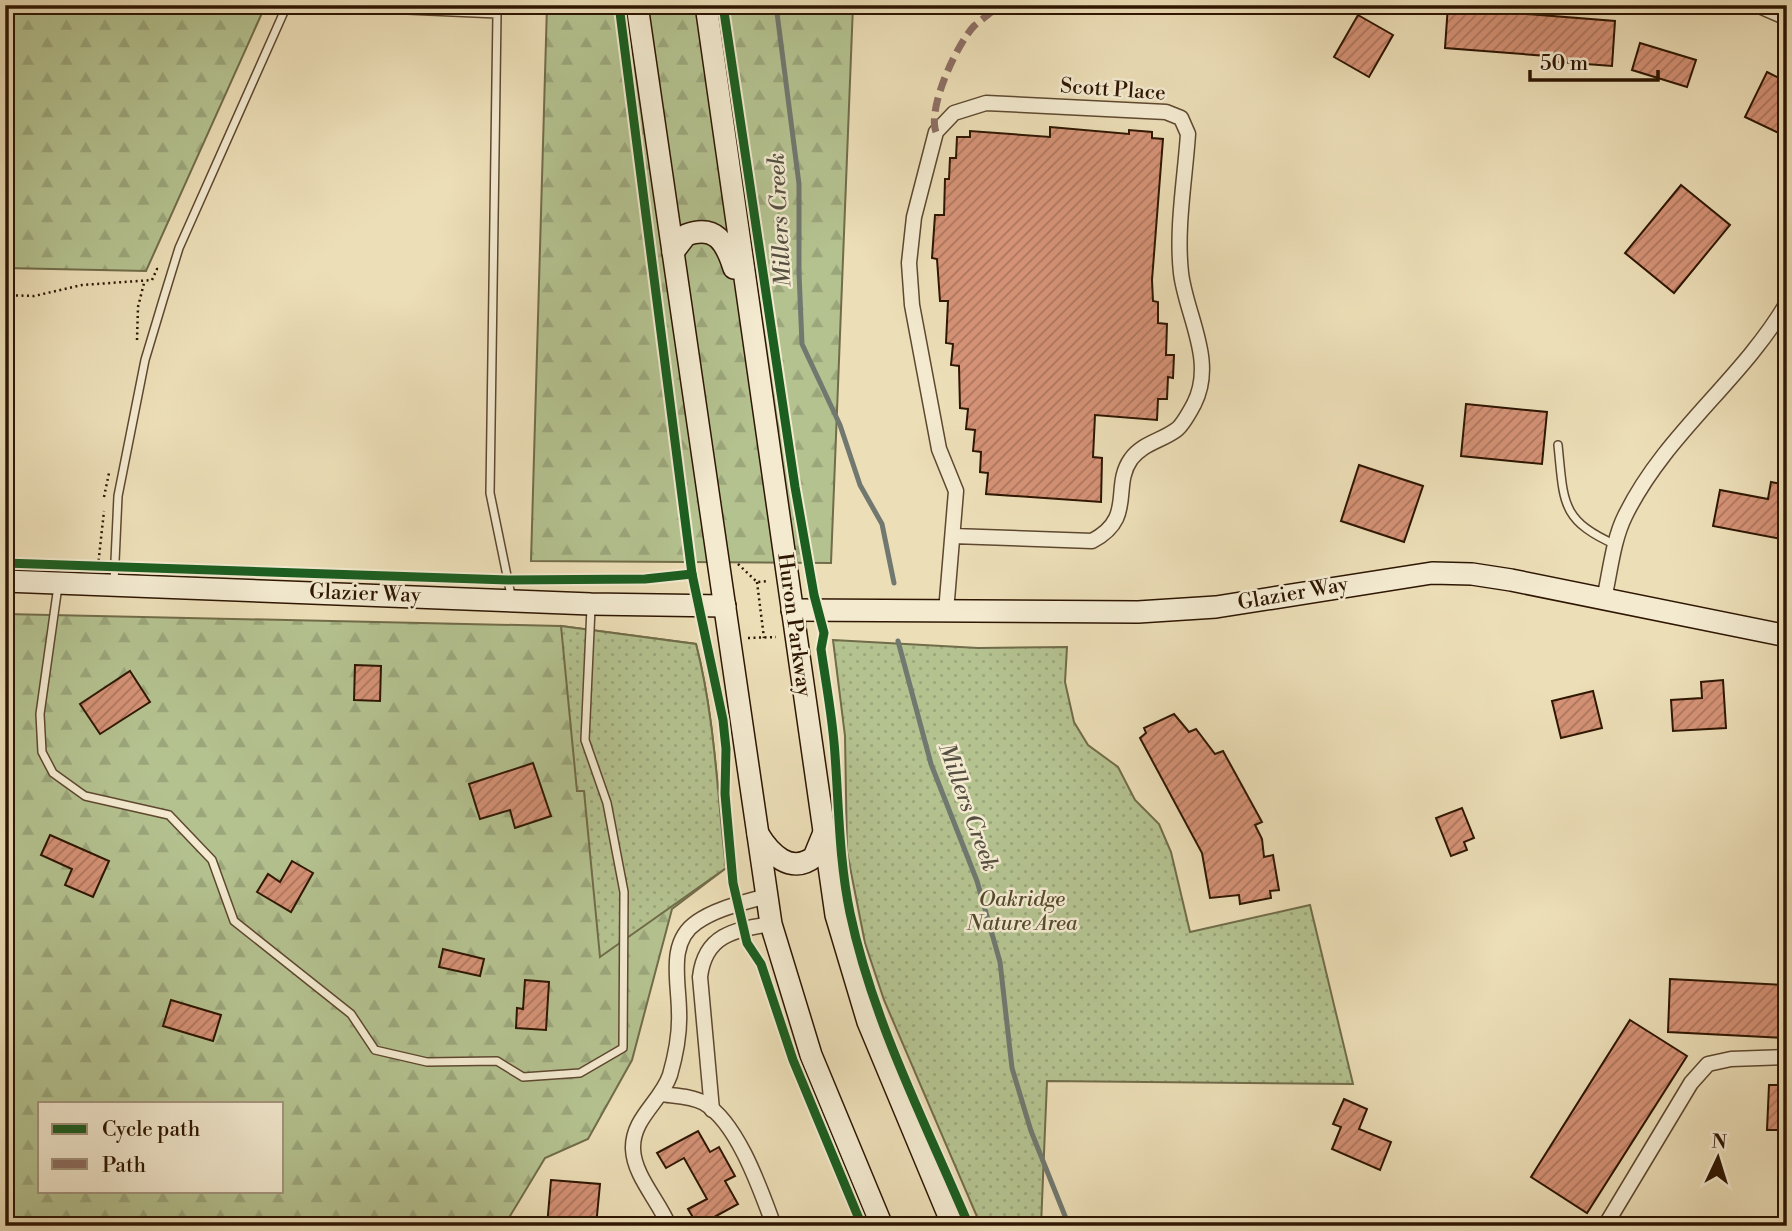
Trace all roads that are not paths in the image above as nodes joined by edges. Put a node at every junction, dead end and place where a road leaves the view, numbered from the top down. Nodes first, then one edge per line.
1 (287, 5) edge
2 (295, 5) edge
3 (637, 5) edge
4 (706, 5) edge
5 (1757, 5) edge
6 (1787, 18) edge
7 (673, 252) junction
8 (1787, 303) edge
9 (750, 317) junction
10 (1559, 445) dead end
11 (953, 536) junction
12 (1617, 545) junction
13 (114, 575) junction
14 (5, 581) edge
15 (59, 582) junction
16 (1604, 599) junction
17 (512, 600) junction
18 (591, 604) junction
19 (725, 606) junction
20 (792, 610) junction
21 (946, 612) junction
22 (1787, 636) edge
23 (757, 832) junction
24 (823, 834) junction
25 (766, 896) junction
26 (771, 924) junction
27 (1787, 1057) edge
28 (662, 1094) junction
29 (712, 1110) junction
30 (669, 1226) edge
31 (774, 1226) edge
32 (882, 1226) edge
33 (953, 1226) edge
34 (1605, 1226) edge

1 - 13 lane
2 - 17 lane
3 - 7 main road
4 - 9 main road, Huron Parkway
5 - 6 street
7 - 9 main road
7 - 19 main road
8 - 12 street
9 - 20 main road, Huron Parkway
10 - 12 lane
11 - 11 street, Scott Place
11 - 21 street, Scott Place
12 - 16 street
13 - 15 main road, Glazier Way
13 - 17 main road, Glazier Way
14 - 15 main road, Glazier Way
15 - 18 lane
16 - 21 main road, Glazier Way
16 - 22 main road, Glazier Way
17 - 18 main road, Glazier Way
18 - 19 main road, Glazier Way
19 - 23 main road
20 - 21 main road, Glazier Way
20 - 24 main road, Huron Parkway
23 - 24 main road
23 - 25 main road
24 - 33 main road, Huron Parkway
25 - 26 main road
25 - 28 street
26 - 29 street
26 - 32 main road
27 - 34 street
28 - 29 street
28 - 30 street
29 - 31 street

